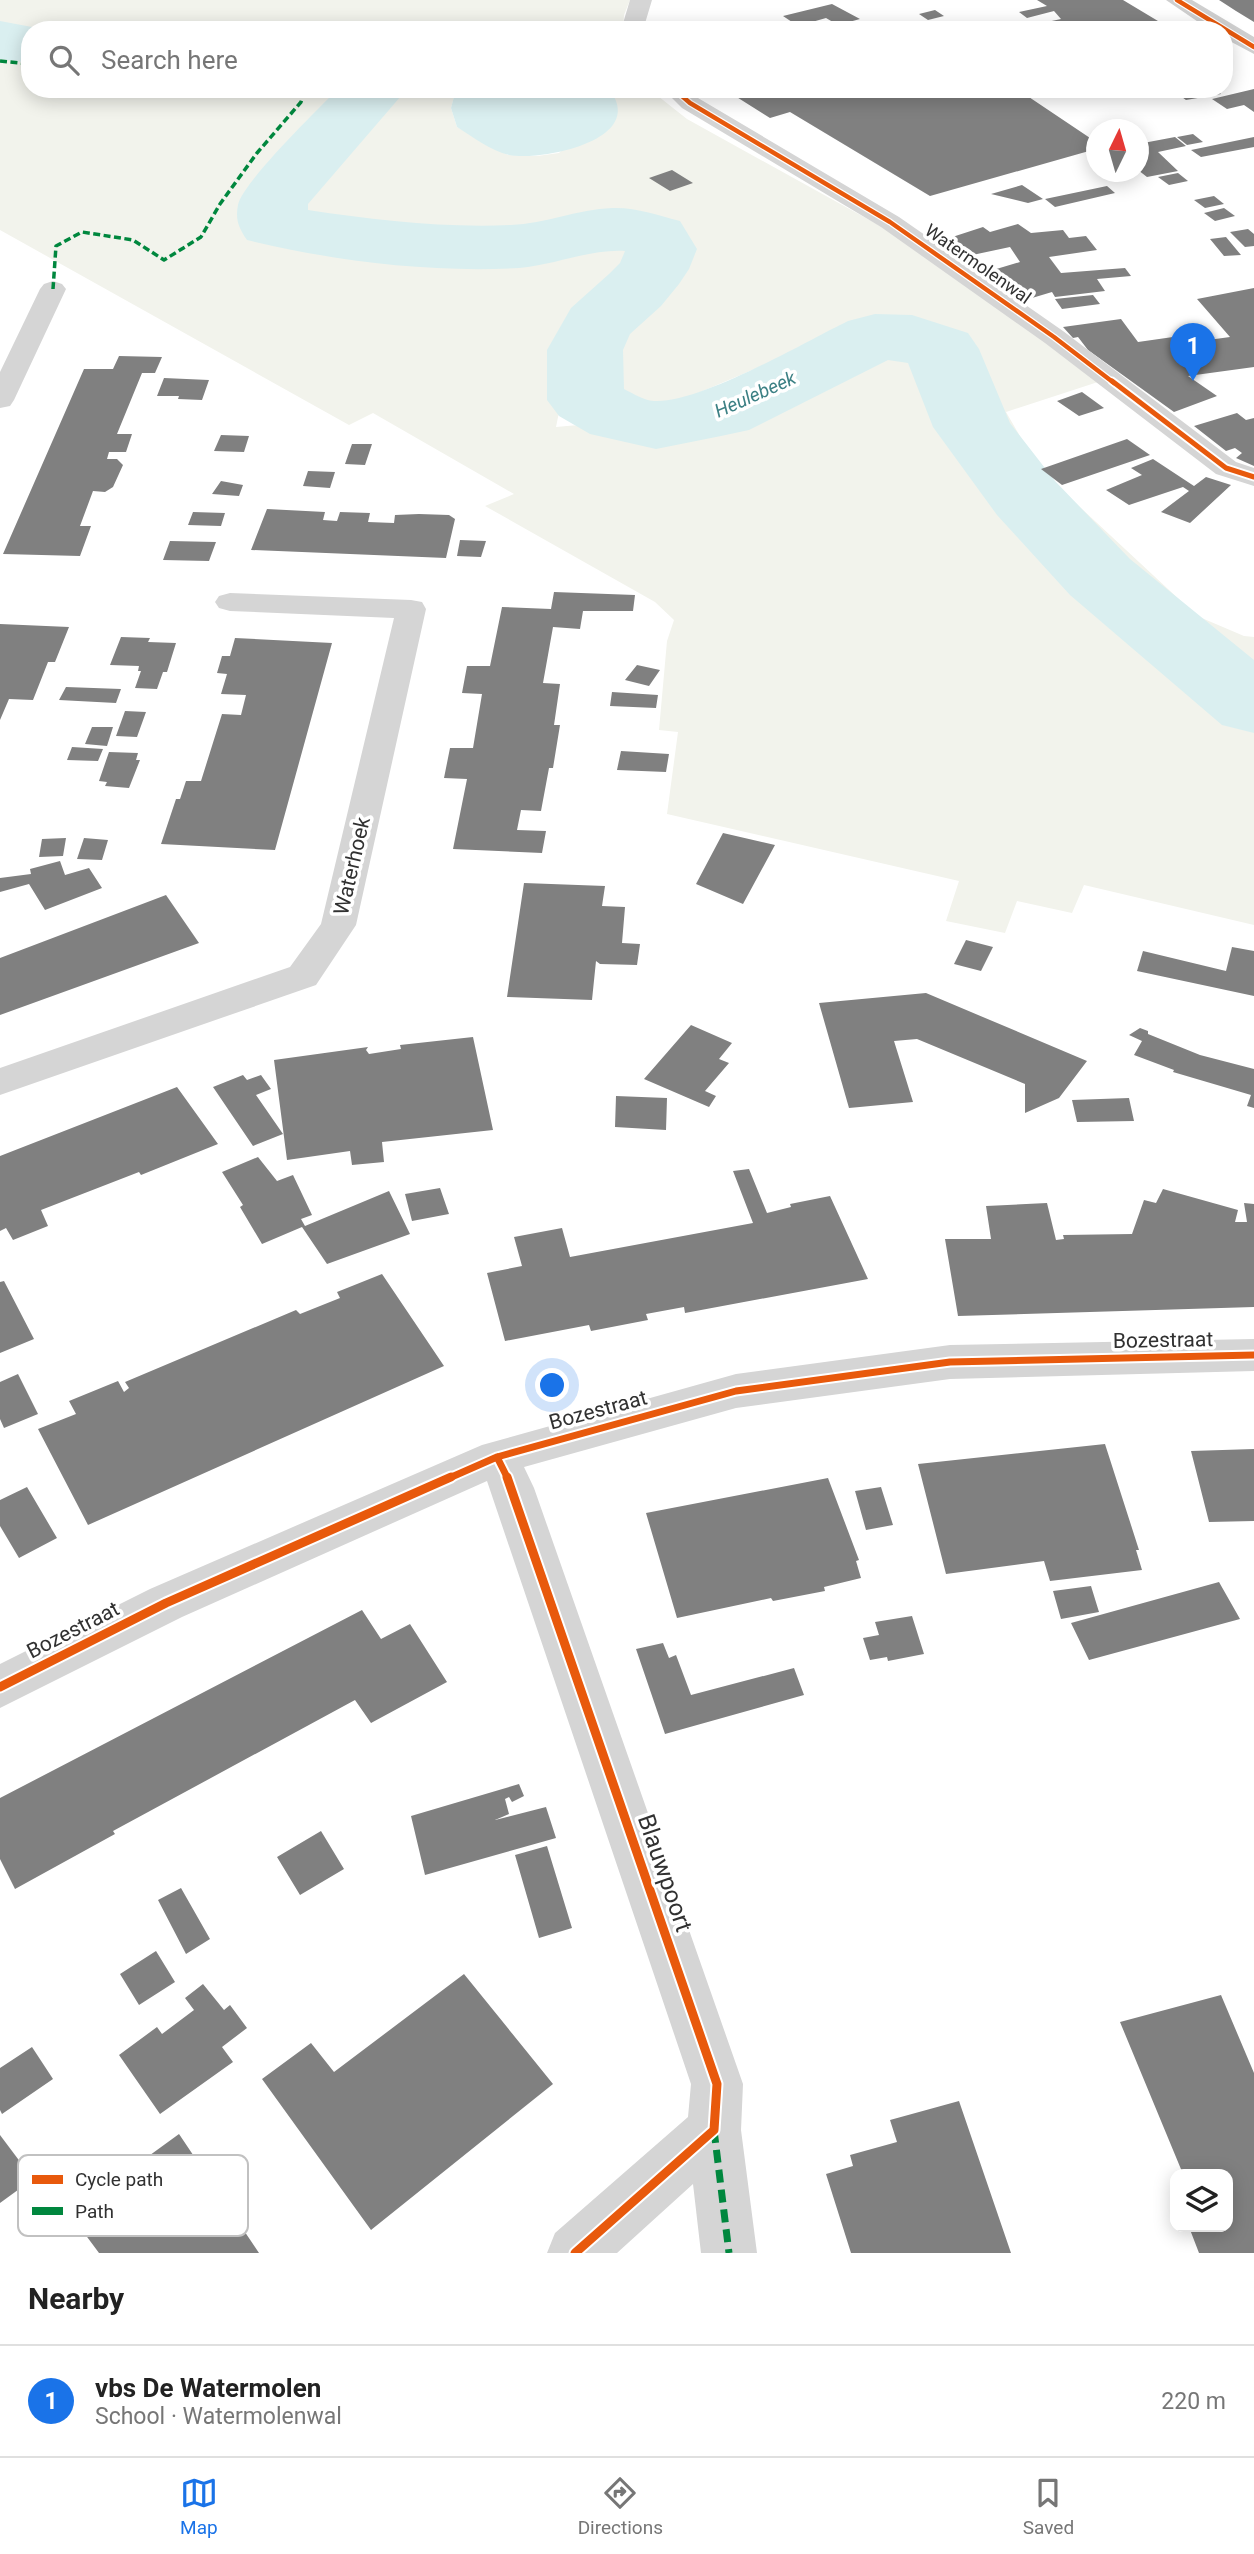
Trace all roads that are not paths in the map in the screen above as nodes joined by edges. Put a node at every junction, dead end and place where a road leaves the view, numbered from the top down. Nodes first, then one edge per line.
1 (640, 0) edge
2 (1177, 0) edge
3 (634, 21) edge
4 (1211, 21) edge
5 (1233, 34) edge
6 (1254, 47) edge
7 (684, 98) edge
8 (53, 289) dead end
9 (0, 400) edge
10 (1254, 477) edge
11 (230, 602) dead end
12 (0, 1082) edge
13 (1254, 1355) edge
14 (497, 1457) junction
15 (0, 1687) edge
16 (714, 2130) junction
17 (575, 2253) edge
18 (730, 2253) edge

1 - 3 street
2 - 4 street
5 - 6 street
7 - 10 street, Watermolenwal
8 - 9 street
11 - 12 street, Waterhoek
13 - 14 street, Bozestraat
14 - 15 street, Bozestraat
14 - 16 street, Blauwpoort
16 - 17 street
16 - 18 street, Blauwpoort

